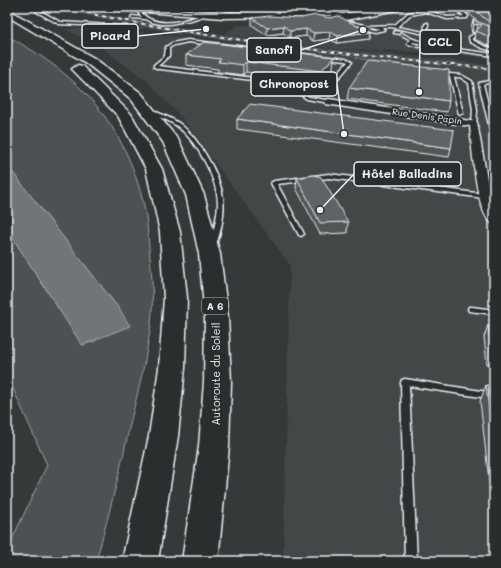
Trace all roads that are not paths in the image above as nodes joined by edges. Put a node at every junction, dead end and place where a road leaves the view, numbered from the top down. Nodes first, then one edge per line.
1 (106, 7) edge
2 (238, 7) edge
3 (390, 7) edge
4 (402, 7) edge
5 (475, 7) edge
6 (456, 8) edge
7 (424, 11) junction
8 (7, 12) edge
9 (23, 13) edge
10 (142, 14) junction
11 (208, 14) junction
12 (336, 16) junction
13 (427, 24) dead end
14 (125, 26) dead end
15 (366, 26) junction
16 (378, 26) junction
17 (389, 26) junction
18 (383, 29) junction
19 (425, 33) junction
20 (477, 34) edge
21 (425, 44) junction
22 (494, 50) edge
23 (494, 55) edge
24 (433, 73) edge
25 (452, 75) junction
26 (116, 79) junction
27 (494, 81) edge
28 (297, 86) junction
29 (330, 102) joint
30 (461, 113) dead end
31 (474, 124) junction
32 (494, 138) edge
33 (484, 196) junction
34 (494, 220) edge
35 (301, 234) dead end
36 (472, 309) dead end
37 (494, 312) edge
38 (494, 396) edge
39 (140, 561) edge
40 (200, 561) edge
41 (411, 561) edge

1 - 10 main road
2 - 11 street
3 - 12 main road
4 - 12 main road
5 - 6 lane
6 - 7 lane
6 - 7 lane
7 - 17 lane
8 - 26 highway, Autoroute du Soleil / A 6
9 - 14 lane
9 - 26 highway
9 - 39 highway
10 - 11 main road
10 - 11 lane
11 - 12 main road
12 - 15 lane
13 - 19 lane
15 - 16 lane
15 - 18 lane
16 - 17 lane
16 - 18 lane
17 - 19 lane
18 - 21 lane
19 - 21 lane
20 - 22 lane
21 - 23 lane
24 - 25 lane
25 - 30 lane
25 - 31 lane
26 - 40 highway, Autoroute du Soleil / A 6
27 - 32 lane
28 - 28 lane
28 - 29 lane
29 - 31 street, Rue Denis Papin
31 - 33 street, Rue Denis Papin
33 - 34 street, Rue Denis Papin
33 - 35 lane
36 - 37 lane
38 - 41 lane

